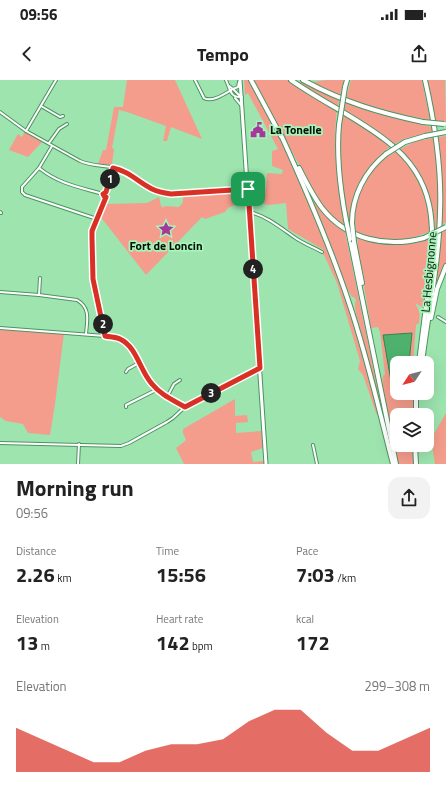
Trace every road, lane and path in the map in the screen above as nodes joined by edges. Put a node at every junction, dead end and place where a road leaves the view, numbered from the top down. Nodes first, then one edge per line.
1 (56, 80) edge
2 (195, 80) edge
3 (226, 80) edge
4 (240, 80) edge
5 (251, 80) edge
6 (291, 80) edge
7 (303, 80) edge
8 (347, 80) edge
9 (425, 80) edge
10 (48, 86) dead end
11 (52, 87) junction
12 (232, 90) junction
13 (233, 95) junction
14 (242, 97) junction
15 (41, 106) junction
16 (243, 109) junction
17 (0, 112) edge
18 (63, 116) dead end
19 (67, 124) dead end
20 (445, 124) edge
21 (26, 130) junction
22 (446, 132) edge
23 (281, 135) junction
24 (49, 144) junction
25 (52, 146) junction
26 (39, 168) junction
27 (113, 168) junction
28 (248, 189) junction
29 (106, 192) junction
30 (103, 194) junction
31 (106, 197) junction
32 (249, 212) junction
33 (97, 219) junction
34 (446, 227) edge
35 (352, 241) junction
36 (322, 252) dead end
37 (446, 266) edge
38 (40, 278) dead end
39 (0, 292) edge
40 (39, 295) junction
41 (438, 317) dead end
42 (446, 322) edge
43 (0, 328) edge
44 (86, 334) junction
45 (105, 336) junction
46 (426, 338) junction
47 (421, 356) edge
48 (422, 356) edge
49 (139, 363) junction
50 (260, 368) junction
51 (126, 372) dead end
52 (180, 380) dead end
53 (156, 390) junction
54 (167, 397) junction
55 (126, 407) dead end
56 (185, 407) junction
57 (0, 443) edge
58 (79, 444) junction
59 (313, 445) dead end
60 (415, 452) edge
61 (78, 464) edge
62 (266, 464) edge
63 (317, 464) edge
64 (393, 464) edge
65 (396, 464) edge
66 (416, 464) edge

1 - 11 street
2 - 12 street
3 - 12 street
4 - 12 street
4 - 14 main road
5 - 23 highway
6 - 47 highway, La Hesbignonne
7 - 20 highway, bridge
8 - 35 highway, bridge
9 - 46 highway
10 - 11 street
11 - 15 street
12 - 13 street
12 - 14 street
13 - 14 street
13 - 16 street
14 - 16 main road
15 - 18 street
15 - 21 street
16 - 28 main road
17 - 21 street
19 - 24 street
21 - 24 street
22 - 35 highway, bridge
23 - 34 highway, bridge
23 - 64 highway
24 - 25 street
25 - 26 street
25 - 27 street
26 - 30 street
26 - 33 street
27 - 28 street
27 - 29 street
28 - 32 main road
29 - 30 street
29 - 31 street
30 - 31 street
31 - 33 street
32 - 36 street
32 - 50 main road
33 - 45 street
35 - 65 highway
37 - 46 highway
38 - 40 street
39 - 40 street
40 - 44 street
41 - 42 street
43 - 44 street
44 - 45 street
45 - 49 street
46 - 48 highway
49 - 51 street
49 - 53 street
50 - 56 street
50 - 62 main road
52 - 54 street
53 - 54 street
53 - 55 street
54 - 56 street
56 - 58 street
57 - 58 street
58 - 61 street
59 - 63 street
60 - 66 highway

